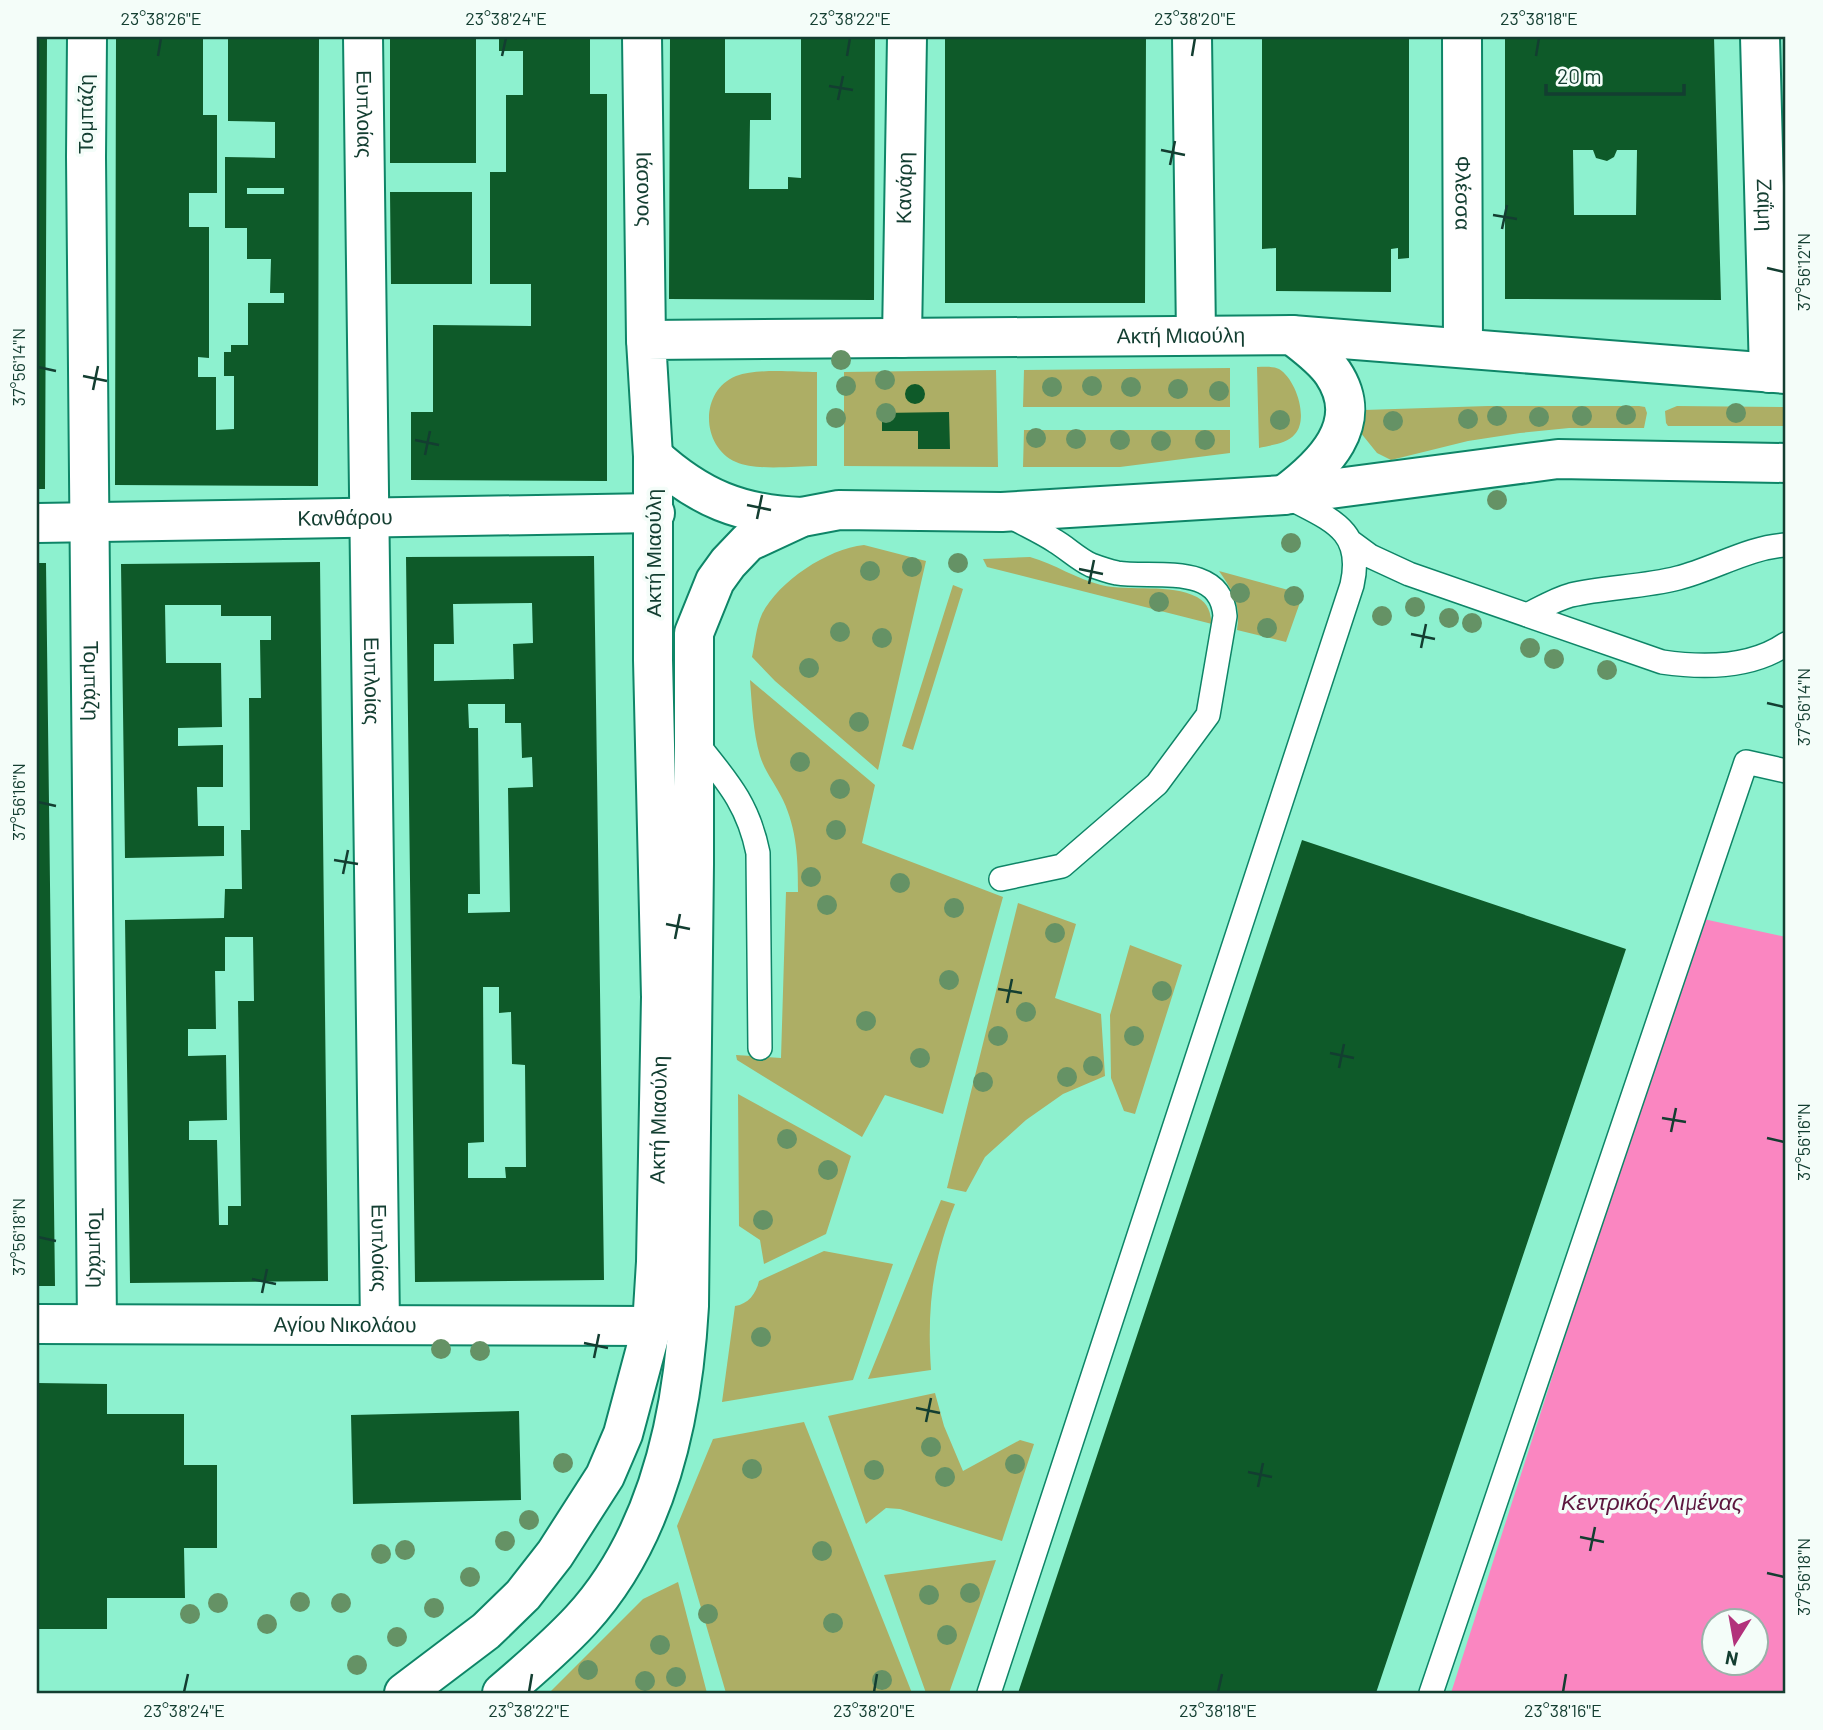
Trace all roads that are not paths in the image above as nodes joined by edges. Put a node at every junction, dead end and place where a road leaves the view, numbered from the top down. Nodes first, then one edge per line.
1 (87, 37) edge
2 (363, 37) edge
3 (642, 37) edge
4 (907, 37) edge
5 (1192, 37) edge
6 (1462, 37) edge
7 (1760, 37) edge
8 (1196, 335) junction
9 (1292, 335) junction
10 (902, 338) junction
11 (646, 340) junction
12 (1463, 348) junction
13 (1777, 374) edge
14 (653, 456) junction
15 (1786, 463) edge
16 (1284, 495) junction
17 (1002, 512) junction
18 (655, 513) junction
19 (368, 517) junction
20 (802, 517) junction
21 (89, 522) junction
22 (37, 523) edge
23 (1351, 542) junction
24 (1786, 545) edge
25 (1527, 615) junction
26 (1786, 644) edge
27 (694, 740) junction
28 (1786, 771) edge
29 (1001, 879) dead end
30 (760, 1048) dead end
31 (37, 1324) edge
32 (97, 1324) junction
33 (380, 1325) junction
34 (652, 1326) junction
35 (404, 1693) edge
36 (502, 1693) edge
37 (989, 1693) edge
38 (1431, 1693) edge

1 - 21 street, Τομπάζη
2 - 19 street, Ευπλοίας
3 - 11 street, Ιάσονος
4 - 10 street, Κανάρη
5 - 8 street
6 - 12 street, Φλέσσα
7 - 13 street, Ζαΐμη
8 - 9 street, Ακτή Μιαούλη
8 - 10 street, Ακτή Μιαούλη
9 - 12 street, Ακτή Μιαούλη
9 - 16 street
10 - 11 street, Ακτή Μιαούλη
11 - 14 street, Ακτή Μιαούλη
12 - 13 street, Ακτή Μιαούλη
14 - 18 street, Ακτή Μιαούλη
14 - 20 street, Ακτή Μιαούλη
15 - 16 street, Ακτή Μιαούλη
16 - 17 street, Ακτή Μιαούλη
16 - 23 lane
17 - 20 street, Ακτή Μιαούλη
17 - 29 lane
18 - 19 street, Κανθάρου
18 - 34 street, Ακτή Μιαούλη
19 - 21 street, Κανθάρου
19 - 33 street, Ευπλοίας
20 - 27 street, Ακτή Μιαούλη
21 - 22 street, Κανθάρου
21 - 32 street, Τομπάζη
23 - 25 lane
23 - 37 lane
24 - 25 lane
25 - 26 lane
27 - 30 lane
27 - 36 street, Ακτή Μιαούλη
28 - 38 lane
31 - 32 street, Αγίου Νικολάου
32 - 33 street, Αγίου Νικολάου
33 - 34 street, Αγίου Νικολάου
34 - 35 street, Ακτή Μιαούλη

